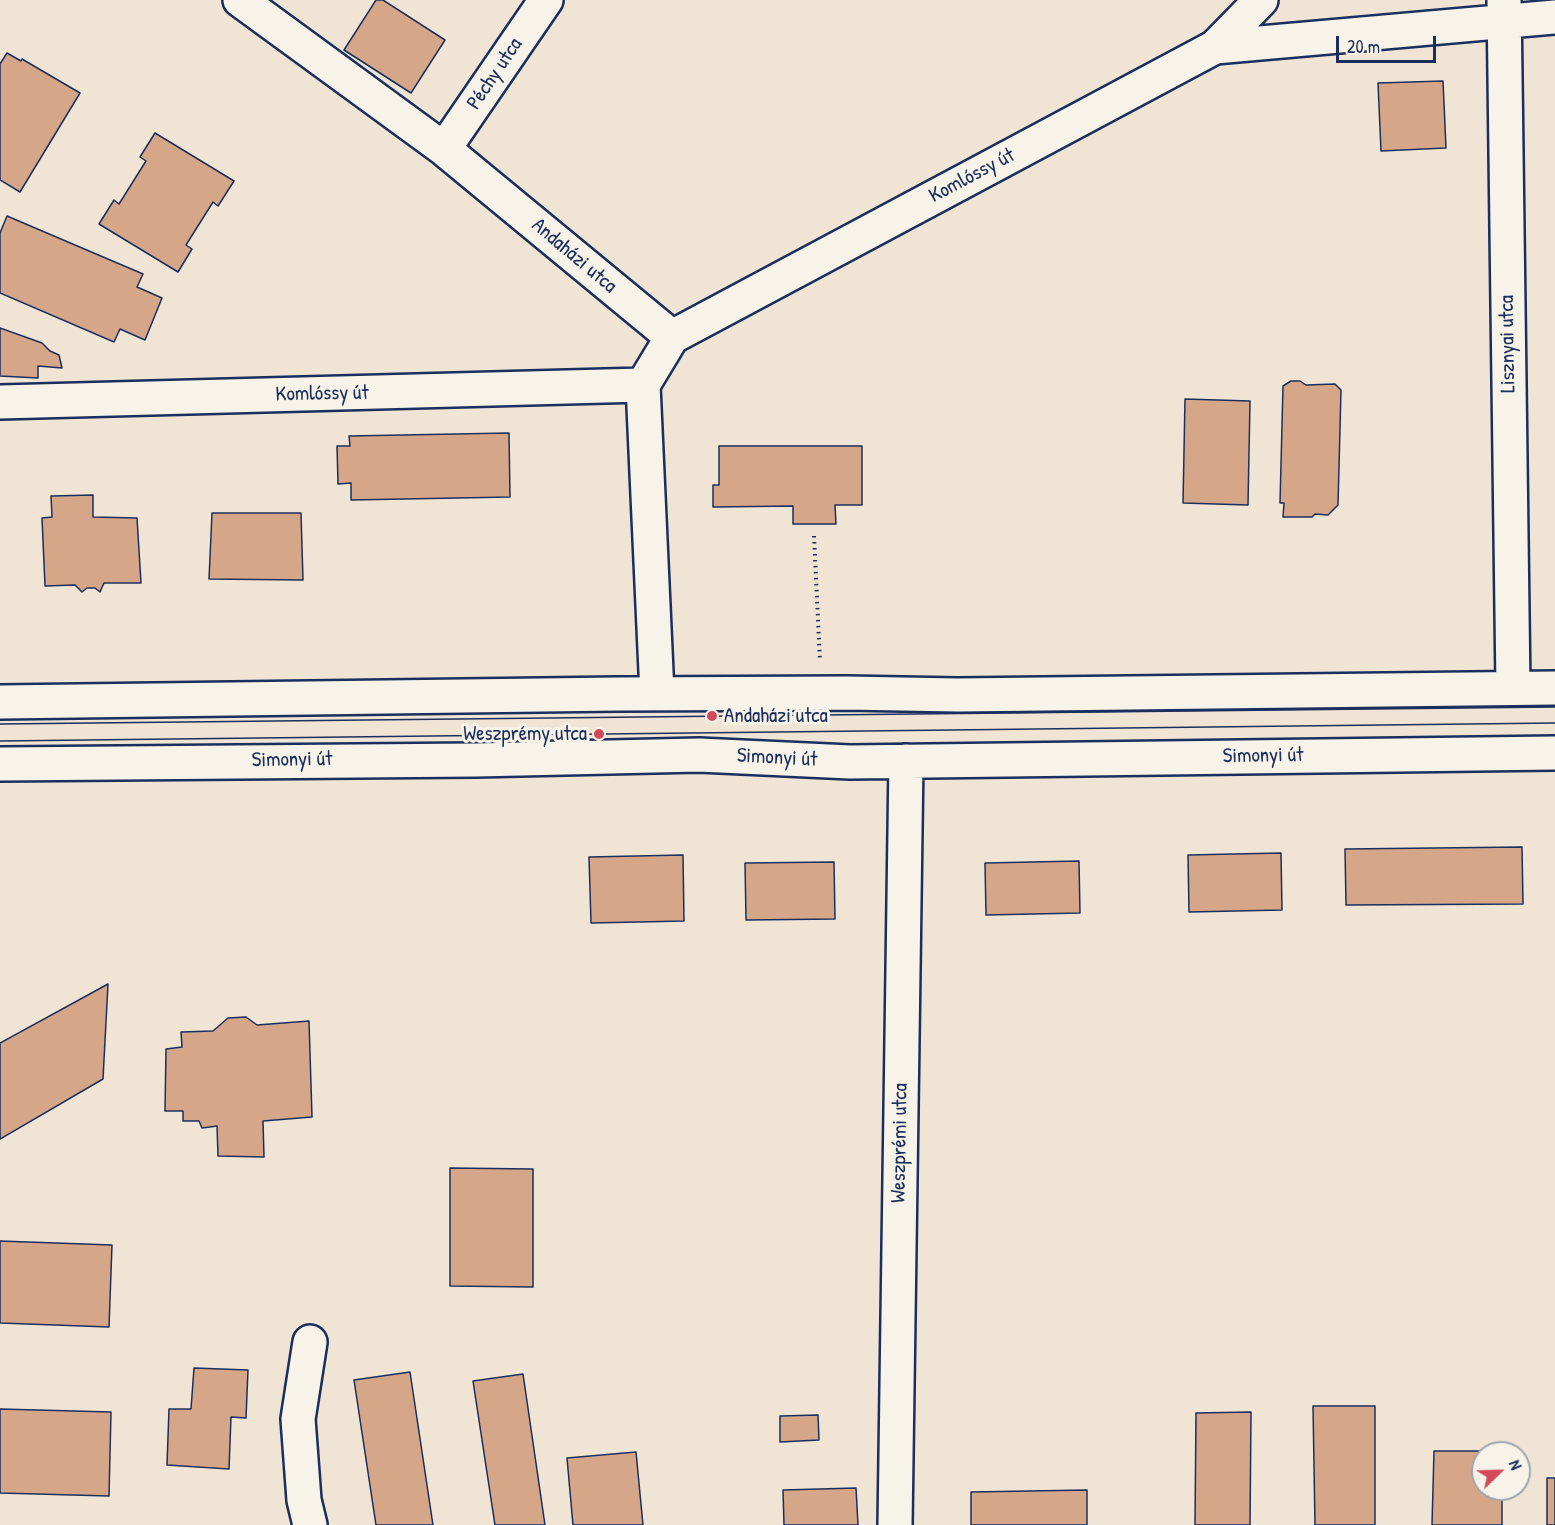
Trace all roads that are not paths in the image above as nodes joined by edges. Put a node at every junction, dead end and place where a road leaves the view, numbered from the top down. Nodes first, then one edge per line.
1 (240, 0) edge
2 (546, 0) edge
3 (1261, 0) edge
4 (1504, 10) edge
5 (1555, 17) edge
6 (1215, 47) junction
7 (444, 149) junction
8 (672, 337) junction
9 (644, 385) junction
10 (0, 402) edge
11 (1513, 688) junction
12 (1555, 688) edge
13 (657, 694) junction
14 (0, 702) edge
15 (1555, 753) edge
16 (906, 761) junction
17 (0, 764) edge
18 (310, 1342) dead end
19 (310, 1525) edge
20 (895, 1525) edge

1 - 7 street, Andaházi utca
2 - 7 street, Péchy utca
3 - 6 street, Komlóssy út
4 - 5 street
4 - 6 street
4 - 11 street, Lisznyai utca
6 - 8 street, Komlóssy út
7 - 8 street, Andaházi utca
8 - 9 street
9 - 10 street, Komlóssy út
9 - 13 street
11 - 12 street
11 - 13 street
13 - 14 street
15 - 16 street, Simonyi út
16 - 17 street, Simonyi út
16 - 20 street, Weszprémi utca
18 - 19 street

